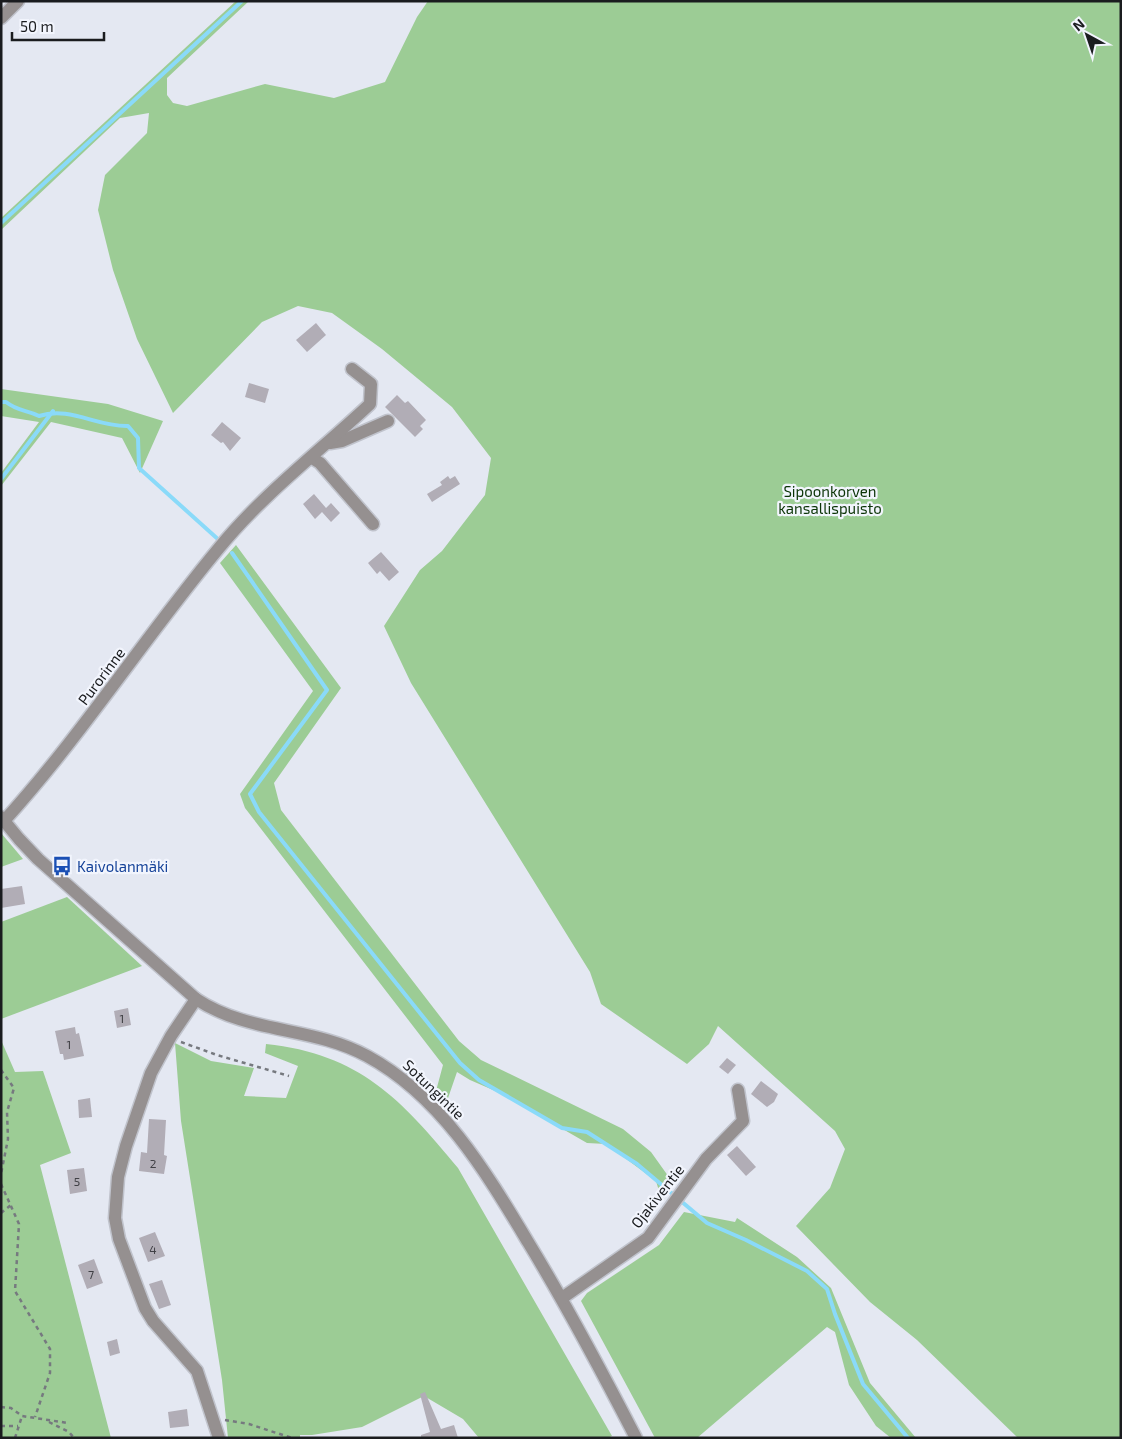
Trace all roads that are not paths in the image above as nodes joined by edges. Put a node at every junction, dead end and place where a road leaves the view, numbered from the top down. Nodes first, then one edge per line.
1 (18, 1) edge
2 (1, 18) edge
3 (352, 368) dead end
4 (388, 421) dead end
5 (329, 443) junction
6 (312, 458) junction
7 (373, 524) dead end
8 (2, 819) edge
9 (196, 998) junction
10 (738, 1090) dead end
11 (562, 1298) junction
12 (635, 1437) edge
13 (218, 1438) edge

1 - 2 street
3 - 5 street, Purorinne
4 - 5 street
5 - 6 street, Purorinne
6 - 7 street
6 - 8 street, Purorinne
8 - 9 street, Sotungintie
9 - 11 street, Sotungintie
9 - 13 street
10 - 11 street, Ojakiventie
11 - 12 street, Sotungintie

